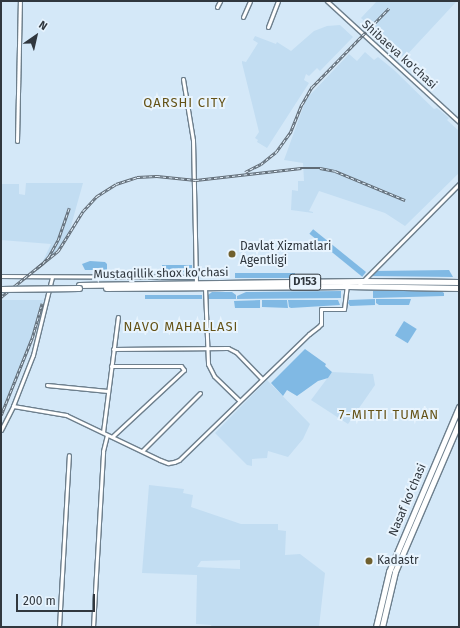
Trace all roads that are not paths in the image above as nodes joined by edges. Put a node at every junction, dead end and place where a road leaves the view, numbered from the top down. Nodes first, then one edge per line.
1 (20, 1) edge
2 (220, 1) edge
3 (250, 1) edge
4 (278, 1) edge
5 (327, 1) edge
6 (218, 7) dead end
7 (243, 17) dead end
8 (268, 27) dead end
9 (183, 79) dead end
10 (459, 122) edge
11 (17, 142) dead end
12 (459, 184) edge
13 (1, 276) edge
14 (52, 277) junction
15 (196, 277) junction
16 (363, 281) junction
17 (459, 282) edge
18 (196, 283) junction
19 (347, 284) junction
20 (157, 286) junction
21 (358, 286) junction
22 (1, 288) edge
23 (205, 288) junction
24 (459, 288) edge
25 (118, 317) dead end
26 (206, 348) junction
27 (113, 349) junction
28 (111, 366) junction
29 (262, 379) junction
30 (47, 385) dead end
31 (108, 391) junction
32 (200, 393) dead end
33 (239, 400) junction
34 (12, 406) junction
35 (459, 407) edge
36 (459, 423) edge
37 (1, 430) edge
38 (103, 432) junction
39 (108, 435) junction
40 (112, 437) junction
41 (142, 451) junction
42 (69, 455) dead end
43 (59, 627) edge
44 (93, 627) edge
45 (376, 627) edge
46 (382, 627) edge

1 - 11 street
2 - 6 street
3 - 7 street
4 - 8 street
5 - 10 street, Shibaeva ko'chasi
9 - 15 street
12 - 16 street
13 - 14 street
14 - 15 street
14 - 34 street
15 - 18 street
16 - 17 main road, Mustaqillik shox ko'chasi / D153
16 - 19 main road, Mustaqillik shox ko'chasi / D153
16 - 21 street
18 - 19 main road, Mustaqillik shox ko'chasi / D153
18 - 20 main road, Mustaqillik shox ko'chasi / D153
19 - 21 main road, Mustaqillik shox ko'chasi / D153
19 - 23 main road, Mustaqillik shox ko'chasi / D153
19 - 29 street
20 - 22 main road, Mustaqillik shox ko'chasi / D153, bridge
20 - 23 main road, Mustaqillik shox ko'chasi / D153
21 - 24 main road, Mustaqillik shox ko'chasi / D153
23 - 26 street
25 - 27 street
26 - 27 street
26 - 29 street
26 - 33 street
27 - 28 street
28 - 31 street
28 - 40 street
29 - 33 street
30 - 31 street
31 - 38 street
32 - 41 street
33 - 41 street
34 - 37 street
34 - 38 street
35 - 45 main road, Nasaf ko‘chasi
36 - 46 main road, Nasaf ko‘chasi
38 - 39 street
39 - 40 street
39 - 44 street
40 - 41 street
42 - 43 street

